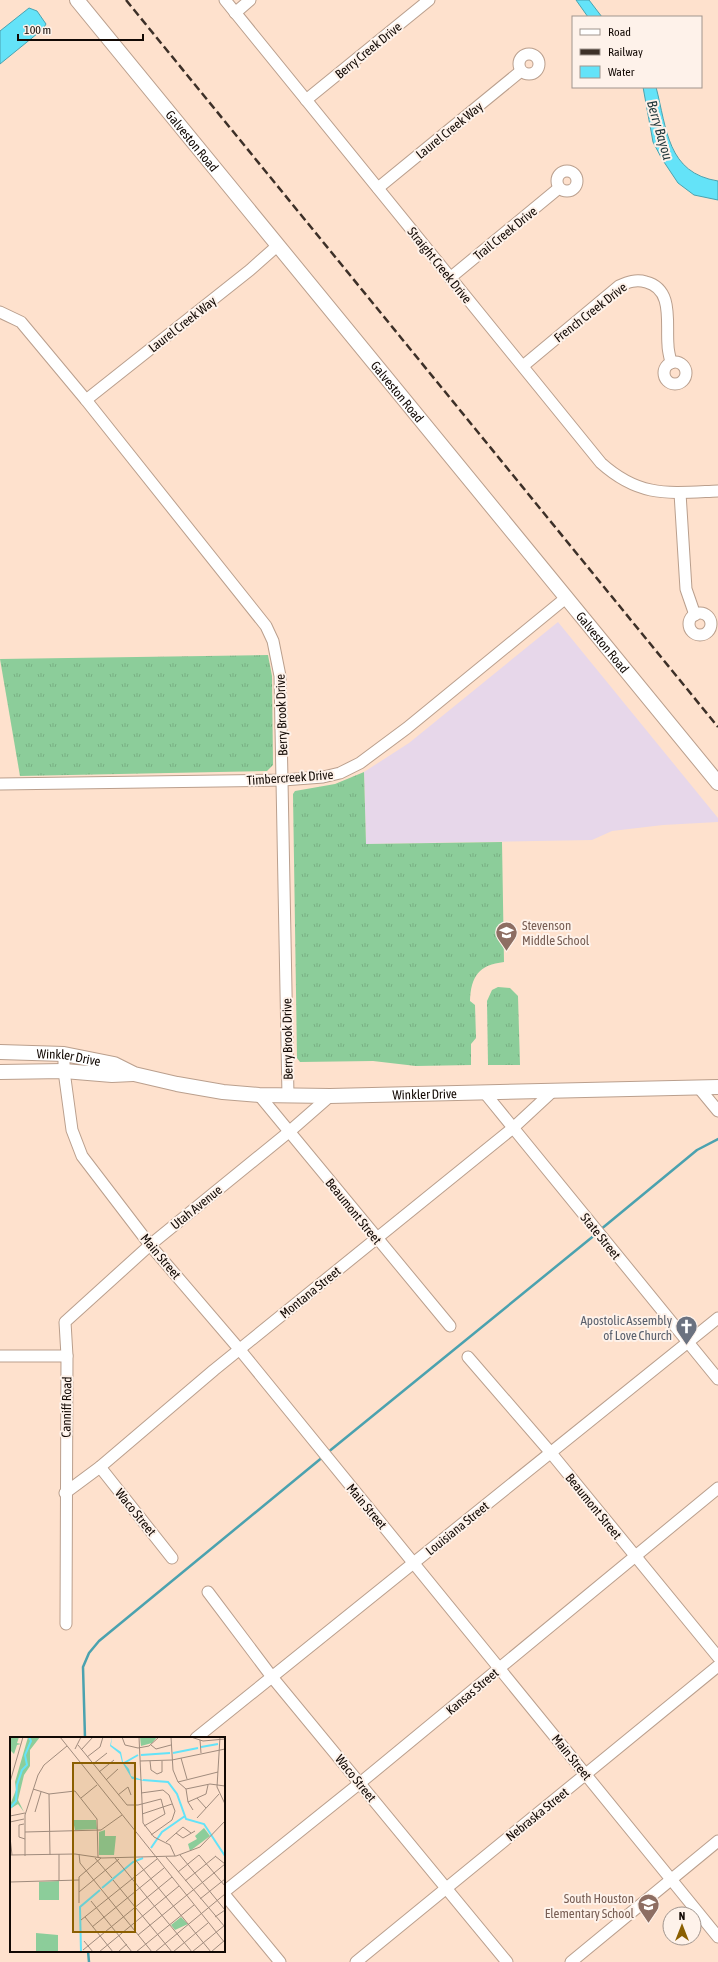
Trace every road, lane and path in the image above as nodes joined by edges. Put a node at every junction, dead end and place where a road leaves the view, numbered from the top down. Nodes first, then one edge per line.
1 (77, 0) edge
2 (225, 0) edge
3 (250, 0) edge
4 (429, 0) edge
5 (235, 12) junction
6 (521, 71) dead end
7 (306, 100) junction
8 (378, 188) junction
9 (559, 188) dead end
10 (277, 246) junction
11 (450, 278) junction
12 (0, 312) edge
13 (671, 363) dead end
14 (523, 366) junction
15 (86, 400) junction
16 (718, 491) edge
17 (680, 493) junction
18 (567, 597) junction
19 (695, 615) dead end
20 (283, 780) junction
21 (718, 783) edge
22 (0, 784) edge
23 (0, 1052) edge
24 (64, 1054) junction
25 (64, 1071) junction
26 (0, 1072) edge
27 (134, 1074) junction
28 (718, 1087) edge
29 (699, 1088) junction
30 (554, 1090) junction
31 (484, 1092) junction
32 (259, 1095) junction
33 (288, 1096) junction
34 (330, 1096) junction
35 (718, 1111) edge
36 (513, 1128) junction
37 (290, 1131) junction
38 (376, 1239) junction
39 (150, 1245) junction
40 (718, 1318) edge
41 (65, 1322) joint
42 (450, 1326) dead end
43 (688, 1342) junction
44 (240, 1350) junction
45 (0, 1356) edge
46 (67, 1356) junction
47 (468, 1357) dead end
48 (718, 1379) edge
49 (551, 1453) junction
50 (100, 1467) junction
51 (718, 1488) edge
52 (65, 1493) junction
53 (635, 1556) junction
54 (172, 1558) dead end
55 (414, 1563) junction
56 (208, 1592) dead end
57 (66, 1624) dead end
58 (718, 1657) edge
59 (718, 1666) edge
60 (499, 1668) junction
61 (272, 1677) junction
62 (197, 1737) edge
63 (586, 1774) junction
64 (360, 1783) junction
65 (718, 1841) edge
66 (671, 1880) junction
67 (446, 1888) junction
68 (225, 1892) edge
69 (225, 1894) edge
70 (718, 1937) edge
71 (280, 1962) edge
72 (356, 1962) edge
73 (507, 1962) edge
74 (570, 1962) edge

1 - 10 main road, Galveston Road
2 - 5 street, Straight Creek Drive
3 - 5 street
4 - 7 street, Berry Creek Drive
5 - 7 street, Straight Creek Drive
6 - 8 street, Laurel Creek Way
7 - 8 street, Straight Creek Drive
8 - 11 street, Straight Creek Drive
9 - 11 street, Trail Creek Drive
10 - 15 street, Laurel Creek Way
10 - 18 main road, Galveston Road
11 - 14 street, Straight Creek Drive
12 - 15 street, Berry Brook Drive
13 - 14 street, French Creek Drive
14 - 17 street, Straight Creek Drive
15 - 20 street, Berry Brook Drive
16 - 17 street, Straight Creek Drive
17 - 19 street
18 - 20 street, Timbercreek Drive
18 - 21 main road, Galveston Road
20 - 22 street, Timbercreek Drive
20 - 33 street, Berry Brook Drive
23 - 24 main road, Winkler Drive
24 - 25 street, Main Street
24 - 27 main road, Winkler Drive
25 - 26 main road, Winkler Drive
25 - 27 main road, Winkler Drive
25 - 39 street, Main Street
27 - 32 main road, Winkler Drive
28 - 29 main road, Winkler Drive
29 - 30 main road, Winkler Drive
29 - 35 street
30 - 31 main road, Winkler Drive
30 - 36 street, Montana Street
31 - 34 main road, Winkler Drive
31 - 36 street, State Street
32 - 33 main road, Winkler Drive
32 - 37 street, Beaumont Street
33 - 34 main road, Winkler Drive
34 - 37 street, Utah Avenue
36 - 38 street, Montana Street
36 - 43 street, State Street
37 - 38 street, Beaumont Street
37 - 39 street, Utah Avenue
38 - 42 street, Beaumont Street
38 - 44 street, Montana Street
39 - 41 street, Utah Avenue
39 - 44 street, Main Street
40 - 43 street, Louisiana Street
41 - 46 street, Canniff Road
43 - 48 street, State Street
43 - 49 street, Louisiana Street
44 - 50 street, Montana Street
44 - 55 street, Main Street
45 - 46 street
46 - 52 street, Canniff Road
47 - 49 street, Beaumont Street
49 - 53 street, Beaumont Street
49 - 55 street, Louisiana Street
50 - 52 street, Montana Street
50 - 54 street, Waco Street
51 - 53 street, Kansas Street
52 - 57 street, Canniff Road
53 - 58 street, Beaumont Street
53 - 60 street, Kansas Street
55 - 60 street, Main Street
55 - 61 street, Louisiana Street
56 - 61 street, Waco Street
59 - 63 street, Nebraska Street
60 - 63 street, Main Street
60 - 64 street, Kansas Street
61 - 62 street, Louisiana Street
61 - 64 street, Waco Street
63 - 66 street, Main Street
63 - 67 street, Nebraska Street
64 - 67 street, Waco Street
64 - 68 street, Kansas Street
65 - 66 street
66 - 70 street, Main Street
66 - 74 street
67 - 72 street, Nebraska Street
67 - 73 street, Waco Street
69 - 71 street

